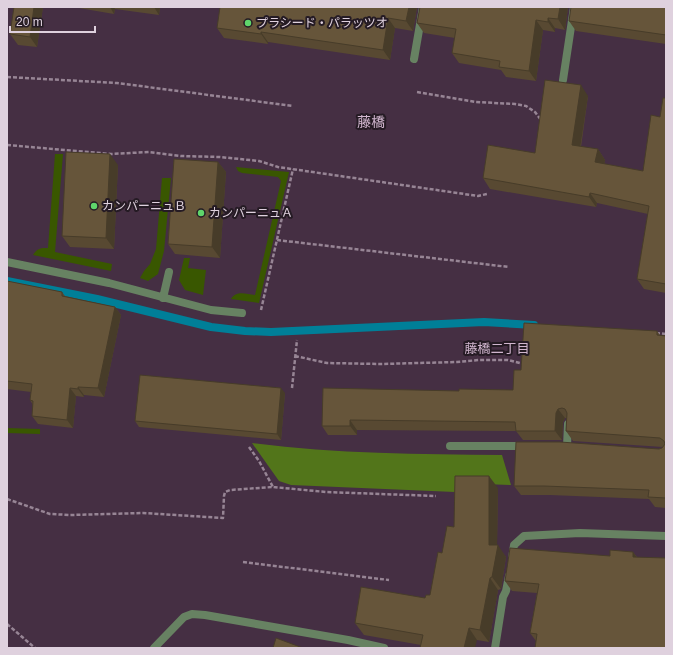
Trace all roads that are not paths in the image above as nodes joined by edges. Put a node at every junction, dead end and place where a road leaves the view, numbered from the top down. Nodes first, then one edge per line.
1 (423, 7) edge
2 (574, 7) edge
3 (414, 59) dead end
4 (563, 80) dead end
5 (7, 262) edge
6 (169, 272) dead end
7 (162, 298) junction
8 (242, 313) dead end
9 (568, 423) edge
10 (450, 446) dead end
11 (530, 446) edge
12 (567, 446) edge
13 (666, 536) edge
14 (154, 648) edge
15 (384, 648) edge
16 (494, 648) edge

1 - 3 lane
2 - 4 lane
5 - 7 lane
6 - 7 lane
7 - 8 lane
9 - 12 lane
10 - 11 lane
13 - 16 lane
14 - 15 lane

